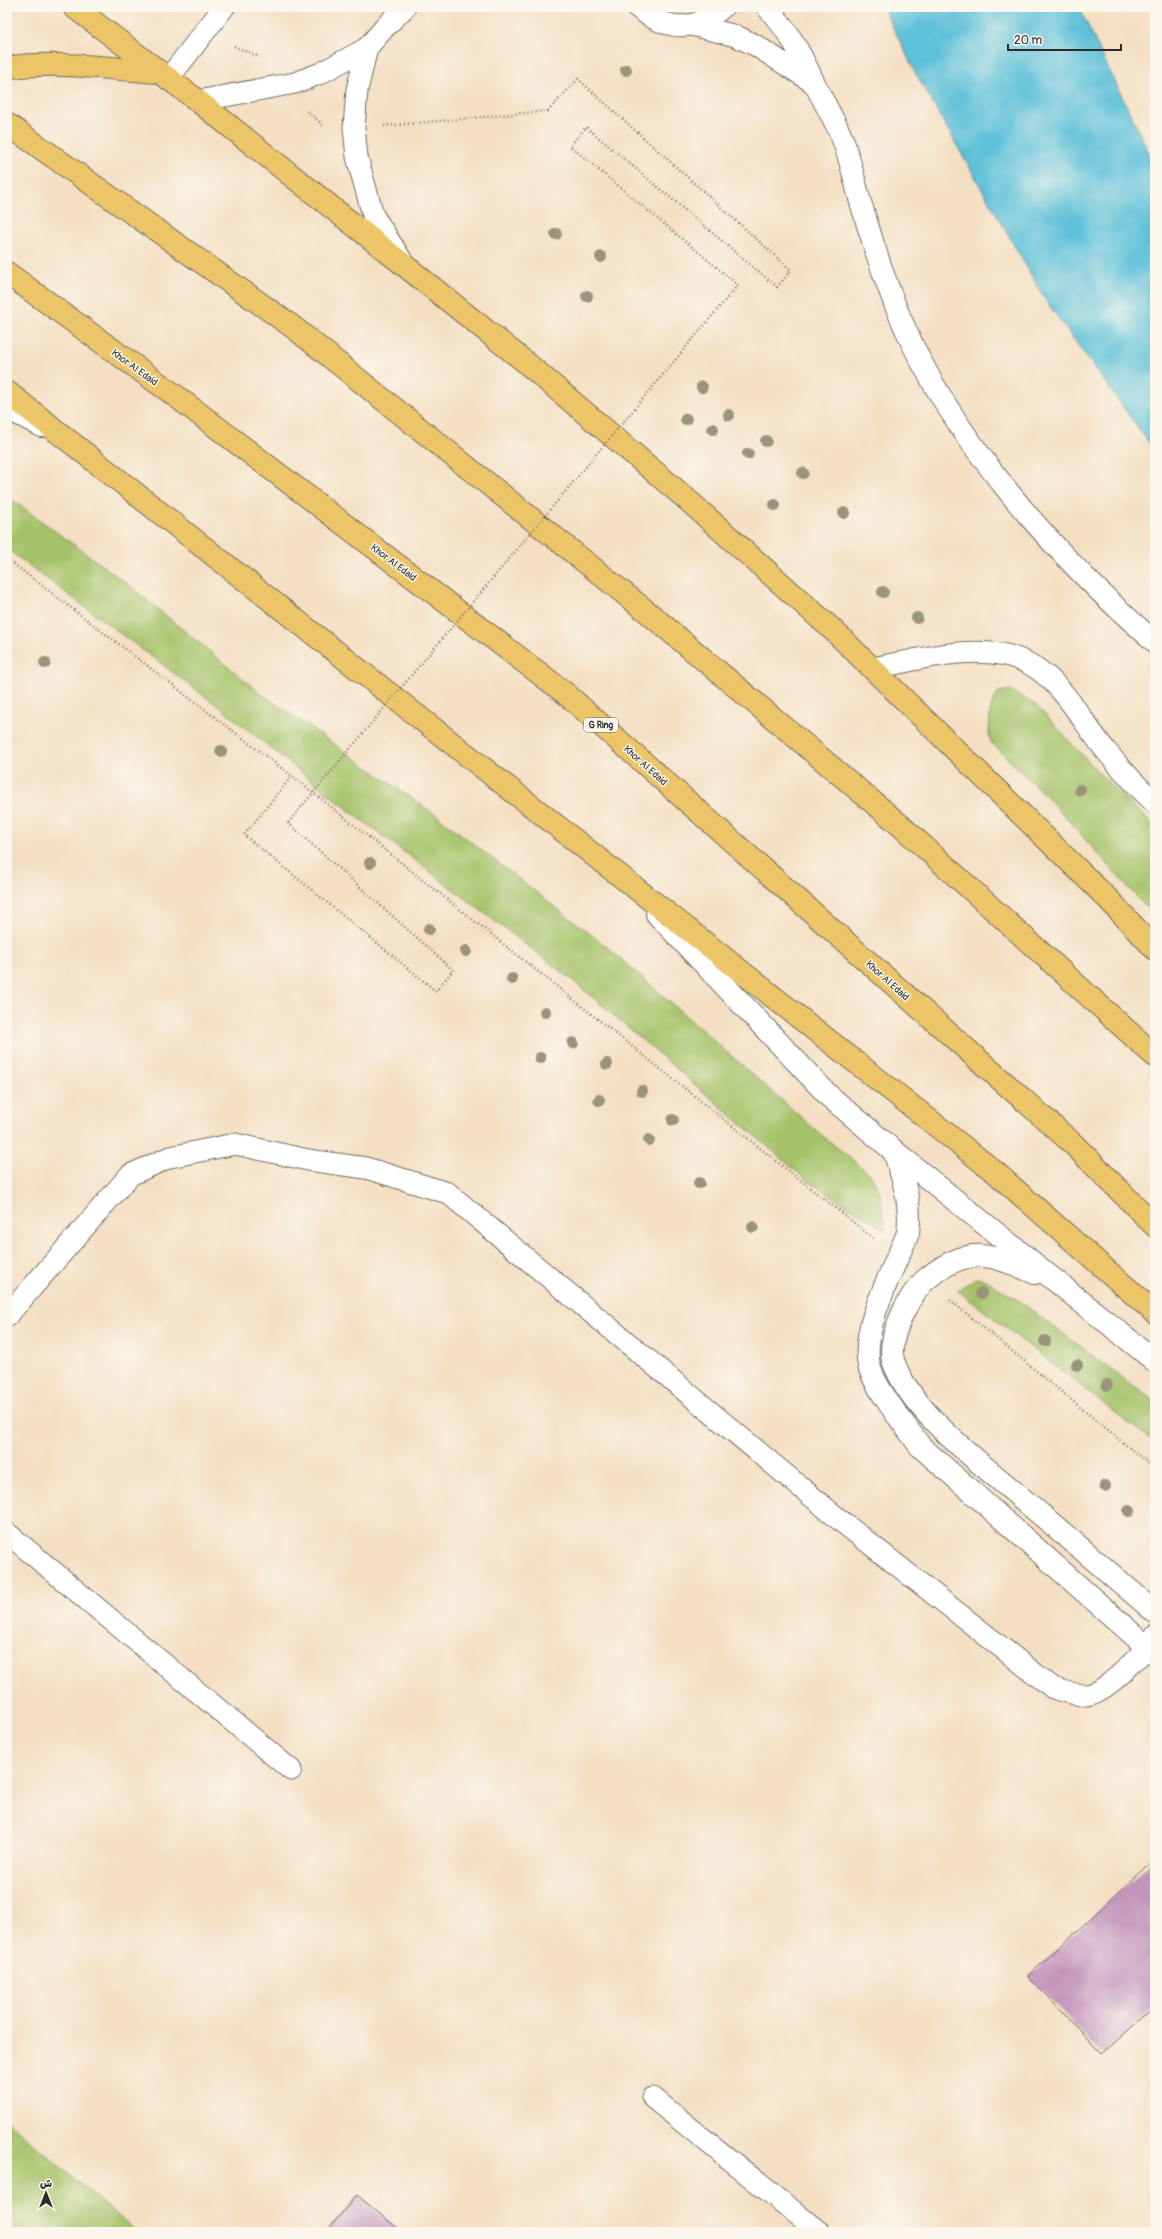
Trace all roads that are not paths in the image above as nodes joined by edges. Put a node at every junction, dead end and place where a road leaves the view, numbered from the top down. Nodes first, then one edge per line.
1 (224, 7) edge
2 (405, 7) edge
3 (637, 7) edge
4 (722, 7) edge
5 (767, 7) edge
6 (77, 9) edge
7 (692, 25) junction
8 (367, 48) junction
9 (7, 68) edge
10 (162, 75) junction
11 (814, 83) junction
12 (198, 101) junction
13 (7, 124) edge
14 (404, 265) junction
15 (7, 273) edge
16 (7, 392) edge
17 (7, 408) edge
18 (66, 438) junction
19 (1155, 642) edge
20 (872, 668) junction
21 (1155, 803) edge
22 (632, 887) junction
23 (1155, 950) edge
24 (1155, 1056) edge
25 (894, 1151) junction
26 (1155, 1226) edge
27 (1064, 1287) junction
28 (1155, 1313) edge
29 (7, 1316) edge
30 (1155, 1361) edge
31 (7, 1533) edge
32 (1155, 1612) edge
33 (1153, 1646) edge
34 (291, 1770) dead end
35 (653, 2098) dead end
36 (819, 2232) edge

1 - 10 lane
2 - 8 lane
3 - 7 lane
4 - 7 lane
5 - 11 lane
6 - 10 highway
7 - 11 lane
8 - 12 lane
8 - 14 lane
9 - 10 highway
10 - 12 highway
11 - 19 lane
12 - 14 highway
13 - 24 highway
14 - 20 highway
15 - 26 highway, Khor Al Edaid / G Ring
16 - 18 highway
17 - 18 street
18 - 22 highway
20 - 21 lane
20 - 23 highway
22 - 25 street
22 - 28 highway
25 - 27 street
25 - 33 street
27 - 30 street
27 - 32 street
29 - 33 lane
31 - 34 lane
35 - 36 lane

